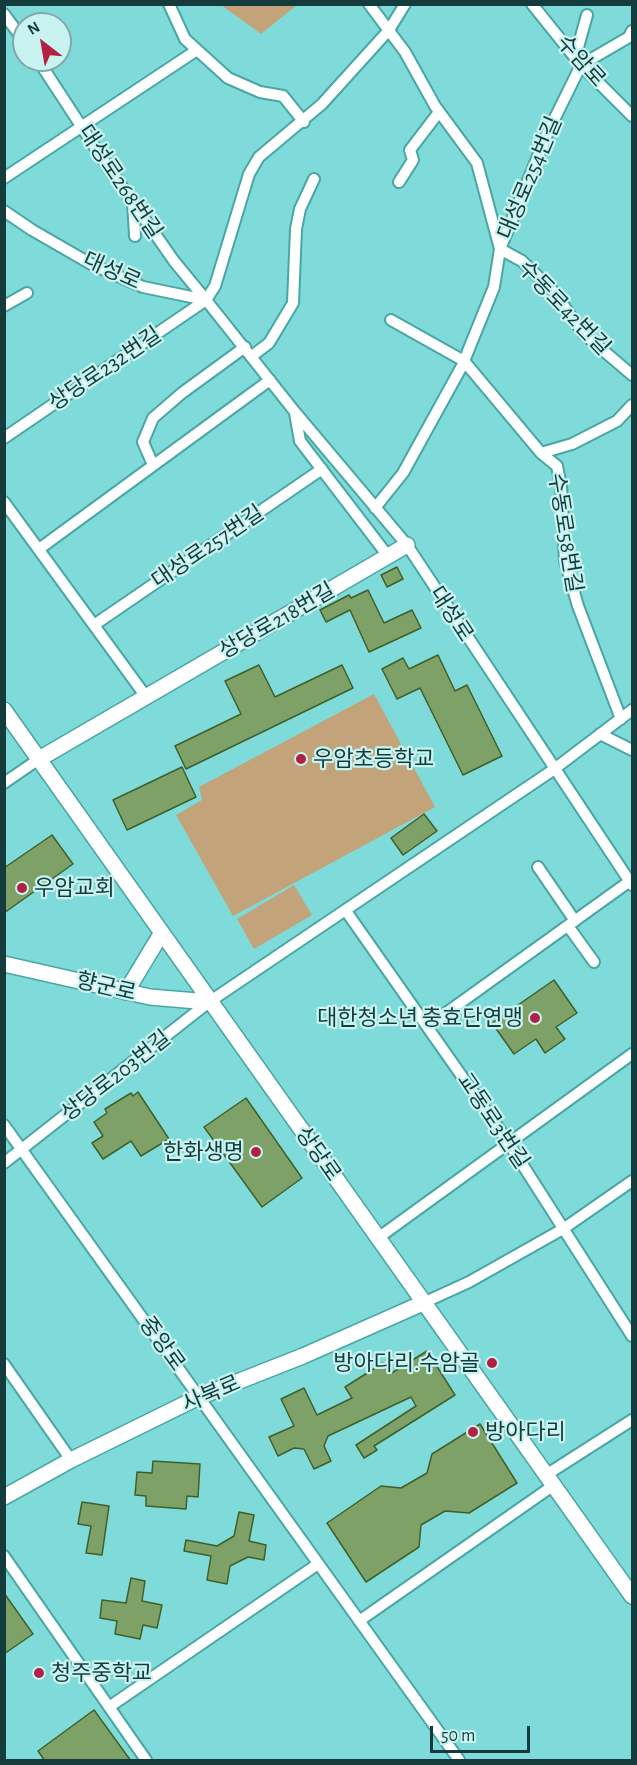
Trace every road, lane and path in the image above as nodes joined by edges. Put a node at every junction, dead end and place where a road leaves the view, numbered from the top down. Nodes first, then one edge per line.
1 (169, 4) edge
2 (369, 4) edge
3 (405, 4) edge
4 (532, 4) edge
5 (587, 15) dead end
6 (389, 30) junction
7 (633, 31) edge
8 (197, 50) junction
9 (578, 61) junction
10 (46, 72) edge
11 (439, 112) junction
12 (633, 116) edge
13 (304, 122) junction
14 (83, 128) junction
15 (4, 178) edge
16 (314, 179) dead end
17 (399, 182) dead end
18 (133, 201) junction
19 (4, 211) edge
20 (135, 236) dead end
21 (500, 249) junction
22 (27, 293) dead end
23 (206, 300) junction
24 (4, 306) edge
25 (391, 320) dead end
26 (248, 352) junction
27 (464, 362) junction
28 (633, 375) edge
29 (270, 380) junction
30 (633, 405) edge
31 (295, 412) junction
32 (4, 438) edge
33 (541, 453) junction
34 (153, 465) junction
35 (322, 469) junction
36 (4, 502) edge
37 (375, 508) junction
38 (407, 545) junction
39 (39, 549) junction
40 (388, 556) junction
41 (94, 625) junction
42 (147, 698) junction
43 (4, 710) edge
44 (633, 710) edge
45 (621, 719) junction
46 (600, 734) junction
47 (633, 750) edge
48 (39, 759) junction
49 (553, 770) junction
50 (4, 783) edge
51 (538, 867) dead end
52 (631, 883) edge
53 (346, 911) junction
54 (571, 923) junction
55 (161, 934) junction
56 (594, 962) dead end
57 (4, 964) edge
58 (126, 992) junction
59 (209, 1002) junction
60 (428, 1026) junction
61 (633, 1054) edge
62 (4, 1125) edge
63 (508, 1142) junction
64 (22, 1150) junction
65 (4, 1163) edge
66 (633, 1181) edge
67 (563, 1229) junction
68 (378, 1238) junction
69 (423, 1303) junction
70 (632, 1332) edge
71 (4, 1364) edge
72 (200, 1397) junction
73 (633, 1420) edge
74 (71, 1460) junction
75 (550, 1480) junction
76 (4, 1497) edge
77 (4, 1556) edge
78 (318, 1564) junction
79 (633, 1596) edge
80 (359, 1621) junction
81 (109, 1707) junction
82 (146, 1761) edge
83 (459, 1761) edge

1 - 8 street
2 - 6 street, 수동로42번길
3 - 6 street
4 - 9 street, 수암로
5 - 9 street, 대성로254번길
6 - 11 street, 수동로42번길
6 - 13 street
7 - 9 street
8 - 13 street
8 - 14 street
9 - 12 street, 수암로
9 - 21 street, 대성로254번길
10 - 14 street, 대성로268번길
11 - 17 street
11 - 21 street, 수동로42번길
13 - 23 street
14 - 15 street
14 - 18 street, 대성로268번길
16 - 26 street
18 - 20 street
18 - 23 street, 대성로268번길
19 - 23 street, 대성로
21 - 27 street, 대성로254번길
21 - 28 street, 수동로42번길
22 - 24 street
23 - 26 street, 대성로
23 - 32 street, 상당로232번길
25 - 27 street
26 - 29 street, 대성로
26 - 34 street
27 - 33 street, 수동로58번길
27 - 37 street, 대성로254번길
29 - 31 street, 대성로
29 - 34 street
30 - 33 street, 수동로58번길
31 - 35 street
31 - 37 street, 대성로
33 - 45 street, 수동로58번길
34 - 39 street
35 - 40 street
35 - 41 street, 대성로257번길
36 - 39 street
37 - 38 street, 대성로
38 - 40 street, 상당로218번길
38 - 49 street, 대성로
39 - 41 street
40 - 42 street, 상당로218번길
41 - 42 street
42 - 48 street, 상당로218번길
43 - 48 street, 상당로
44 - 45 street, 상당로203번길
45 - 46 street, 상당로203번길
46 - 47 street
46 - 49 street, 상당로203번길
48 - 50 street
48 - 55 street, 상당로
49 - 52 street, 대성로
49 - 53 street, 상당로203번길
51 - 54 street
52 - 54 street
53 - 59 street, 상당로203번길
53 - 60 street, 교동로3번길
54 - 56 street
54 - 60 street
55 - 58 street
55 - 59 street, 상당로
57 - 58 street, 향군로
58 - 59 street, 향군로
59 - 64 street, 상당로203번길
59 - 68 street, 상당로
60 - 63 street, 교동로3번길
61 - 63 street
62 - 64 street, 중앙로
63 - 67 street, 교동로3번길
63 - 68 street
64 - 65 street, 상당로203번길
64 - 72 street, 중앙로
66 - 67 street
67 - 69 street
67 - 70 street, 교동로3번길
68 - 69 street, 상당로
69 - 72 street, 사북로
69 - 75 street, 상당로
71 - 74 street
72 - 74 street, 사북로
72 - 78 street, 중앙로
73 - 75 street
74 - 76 street, 사북로
75 - 79 street, 상당로
75 - 80 street
77 - 81 street
78 - 80 street, 중앙로
78 - 81 street
80 - 83 street, 중앙로
81 - 82 street

